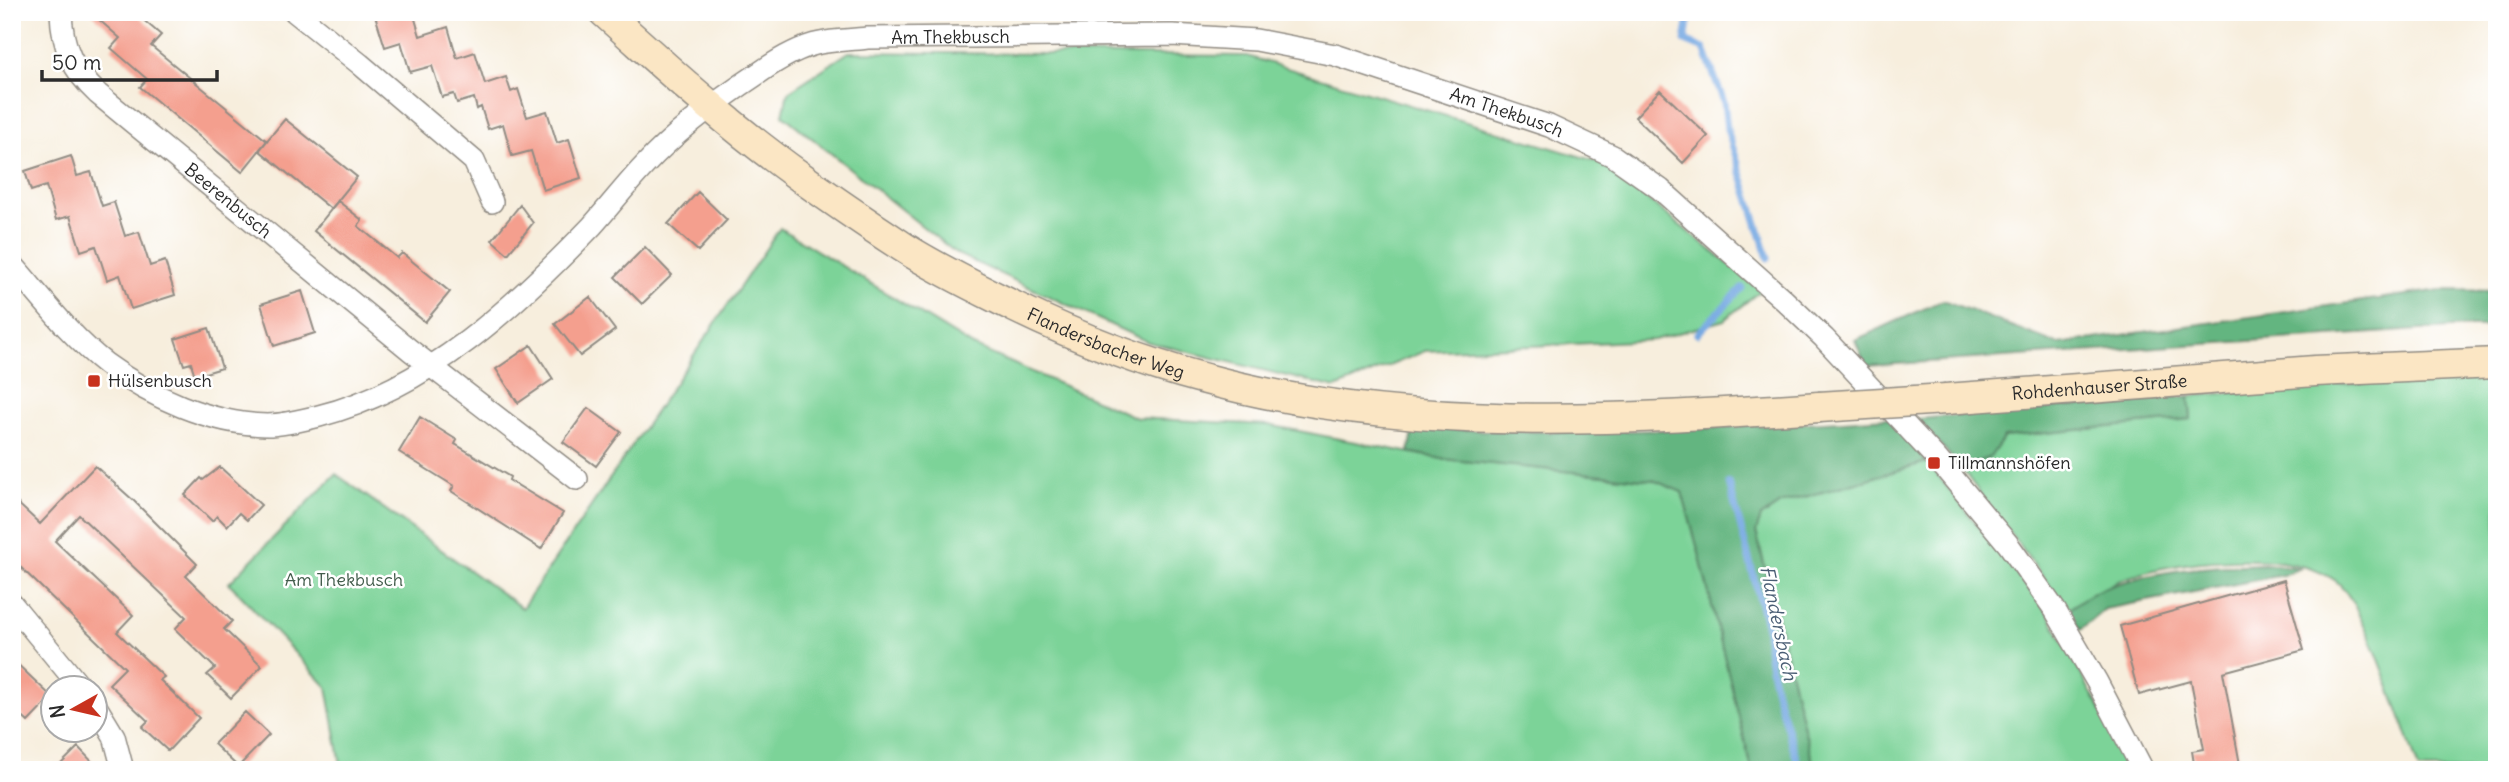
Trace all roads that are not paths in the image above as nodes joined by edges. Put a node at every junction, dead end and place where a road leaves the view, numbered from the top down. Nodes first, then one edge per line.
1 (61, 12) edge
2 (295, 12) edge
3 (604, 12) edge
4 (710, 107) junction
5 (492, 202) dead end
6 (12, 264) edge
7 (2497, 363) edge
8 (432, 367) junction
9 (1702, 415) joint
10 (577, 479) dead end
11 (12, 604) edge
12 (70, 674) edge
13 (108, 726) edge
14 (123, 770) edge
15 (2143, 770) edge

1 - 8 street, Beerenbusch
2 - 5 street
3 - 4 main road, Flandersbacher Weg
4 - 8 street, Am Thekbusch
4 - 9 main road, Flandersbacher Weg
4 - 15 street, Am Thekbusch
6 - 8 street, Am Thekbusch
7 - 9 main road, Rohdenhauser Straße, bridge
8 - 10 street
11 - 12 street
13 - 14 street

